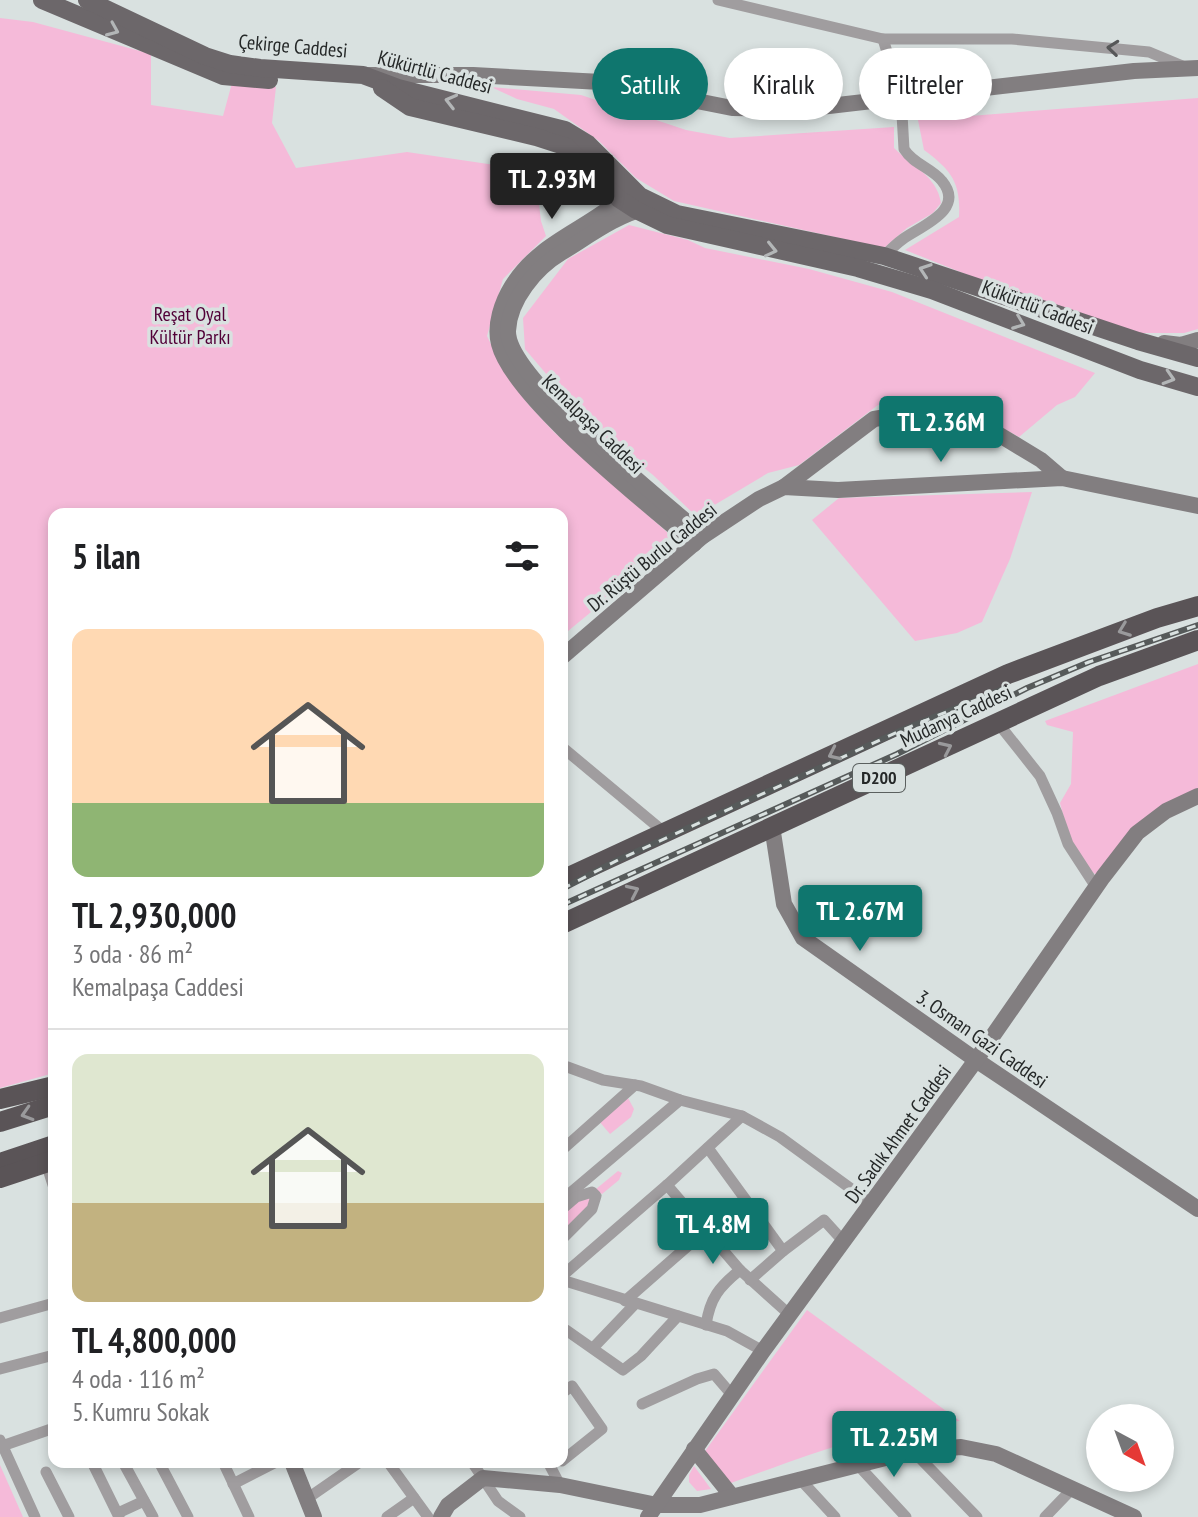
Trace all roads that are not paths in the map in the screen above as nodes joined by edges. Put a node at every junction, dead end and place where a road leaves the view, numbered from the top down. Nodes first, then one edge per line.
1 (85, 0) edge
2 (718, 0) edge
3 (48, 3) edge
4 (883, 39) junction
5 (886, 48) edge
6 (1193, 68) edge
7 (363, 75) junction
8 (992, 93) edge
9 (859, 106) edge
10 (903, 120) edge
11 (619, 178) junction
12 (619, 199) junction
13 (657, 206) junction
14 (636, 210) junction
15 (884, 256) junction
16 (1198, 340) edge
17 (1138, 341) junction
18 (1198, 358) edge
19 (1198, 387) edge
20 (1062, 478) junction
21 (784, 487) junction
22 (1198, 506) edge
23 (698, 540) junction
24 (1198, 606) edge
25 (1198, 640) edge
26 (568, 652) edge
27 (998, 723) junction
28 (568, 752) edge
29 (1198, 796) edge
30 (772, 826) junction
31 (664, 832) junction
32 (568, 877) edge
33 (1096, 887) junction
34 (568, 921) edge
35 (976, 1060) junction
36 (568, 1067) edge
37 (635, 1085) junction
38 (48, 1087) edge
39 (0, 1099) edge
40 (680, 1100) junction
41 (48, 1107) edge
42 (742, 1116) junction
43 (0, 1122) edge
44 (568, 1145) edge
45 (708, 1148) junction
46 (48, 1156) edge
47 (48, 1157) edge
48 (0, 1163) edge
49 (0, 1178) edge
50 (667, 1185) junction
51 (568, 1195) edge
52 (872, 1204) junction
53 (568, 1205) edge
54 (1198, 1209) edge
55 (705, 1231) junction
56 (568, 1233) edge
57 (844, 1242) junction
58 (783, 1251) junction
59 (740, 1270) junction
60 (568, 1273) edge
61 (568, 1280) edge
62 (750, 1280) junction
63 (630, 1303) junction
64 (48, 1305) edge
65 (790, 1315) junction
66 (678, 1316) junction
67 (0, 1318) edge
68 (706, 1325) junction
69 (568, 1333) edge
70 (593, 1348) junction
71 (763, 1351) junction
72 (48, 1357) edge
73 (0, 1369) edge
74 (568, 1389) edge
75 (732, 1395) junction
76 (642, 1404) dead end
77 (48, 1430) edge
78 (1, 1443) edge
79 (694, 1449) junction
80 (913, 1451) junction
81 (568, 1454) edge
82 (857, 1464) junction
83 (95, 1468) edge
84 (126, 1468) edge
85 (162, 1468) edge
86 (226, 1468) edge
87 (264, 1468) edge
88 (295, 1468) edge
89 (351, 1468) edge
90 (392, 1468) edge
91 (476, 1468) edge
92 (557, 1468) edge
93 (46, 1472) dead end
94 (483, 1478) junction
95 (799, 1478) junction
96 (233, 1484) junction
97 (560, 1485) junction
98 (1072, 1489) junction
99 (731, 1495) junction
100 (308, 1498) junction
101 (414, 1498) junction
102 (144, 1501) junction
103 (653, 1511) edge
104 (704, 1511) edge
105 (831, 1513) edge
106 (118, 1515) edge
107 (513, 1515) edge
108 (35, 1517) edge
109 (69, 1517) edge
110 (153, 1517) edge
111 (188, 1517) edge
112 (249, 1517) edge
113 (314, 1517) edge
114 (387, 1517) edge
115 (428, 1517) edge
116 (441, 1517) edge
117 (816, 1517) edge
118 (906, 1517) edge
119 (977, 1517) edge
120 (1045, 1517) edge
121 (1133, 1517) edge

1 - 3 main road
1 - 7 main road, Çekirge Caddesi
2 - 4 street
3 -> 7 main road, Çekirge Caddesi
4 - 5 street
6 -> 4 street
6 - 8 main road, Çekirge Caddesi
7 - 9 main road, Çekirge Caddesi
11 -> 7 main road, Kükürtlü Caddesi
7 - 12 main road, Kükürtlü Caddesi
10 - 15 street
11 - 12 main road
11 - 13 main road, Kükürtlü Caddesi
12 - 14 main road, Kükürtlü Caddesi
12 - 23 main road, Kemalpaşa Caddesi
13 - 14 main road, Kemalpaşa Caddesi
13 - 15 main road, Kükürtlü Caddesi
14 -> 19 main road, Kükürtlü Caddesi
14 - 23 main road, Kemalpaşa Caddesi
17 -> 15 main road, Kükürtlü Caddesi
16 - 17 main road
17 - 18 main road, Kükürtlü Caddesi
20 - 21 main road
20 - 21 main road, Dr. Rüştü Burlu Caddesi
20 - 22 main road
21 - 23 main road, Dr. Rüştü Burlu Caddesi
23 - 26 main road, Dr. Rüştü Burlu Caddesi
24 -> 31 highway, Mudanya Caddesi / D200
25 - 27 highway, Mudanya Caddesi / D200
30 -> 27 highway, Mudanya Caddesi / D200
27 - 33 street
28 - 31 street
29 - 33 main road, Dr. Sadık Ahmet Caddesi
34 -> 30 highway, Mudanya Caddesi / D200
30 - 35 main road, 3. Osman Gazi Caddesi
31 - 32 highway, Mudanya Caddesi / D200
33 - 35 main road, Dr. Sadık Ahmet Caddesi
35 - 52 main road, Dr. Sadık Ahmet Caddesi
35 - 54 main road, 3. Osman Gazi Caddesi
36 - 37 street
37 - 40 street
37 - 44 street
38 - 39 highway
40 - 42 street
40 - 51 street
41 -> 43 highway
42 - 45 street
42 - 52 street
45 - 50 street
45 - 58 street
46 - 48 highway
47 - 49 highway
50 - 55 street
50 - 60 street
52 - 57 main road, Dr. Sadık Ahmet Caddesi
53 - 56 street
55 - 59 street
55 - 63 street
57 - 58 street
57 - 65 main road, Dr. Sadık Ahmet Caddesi
58 - 62 street
59 - 62 street
59 - 68 street
61 - 63 street
62 - 65 street
63 - 66 street
63 - 70 street
64 - 67 street
65 - 71 main road, Dr. Sadık Ahmet Caddesi
66 - 68 street
66 - 70 street
68 - 71 street
69 - 70 street
71 - 75 main road, Dr. Sadık Ahmet Caddesi
72 - 73 street
74 - 81 street
75 - 76 street
75 - 79 main road, Dr. Sadık Ahmet Caddesi
77 - 78 street
78 - 108 street
79 - 99 main road
79 - 103 main road, Dr. Sadık Ahmet Caddesi
80 - 82 main road
80 - 98 main road
80 - 119 street
82 - 95 main road
82 - 118 street
83 - 106 street
84 - 102 street
85 - 111 street
86 - 96 street
87 - 96 street
88 - 100 main road
89 - 100 street
90 - 101 street
91 - 94 street
92 - 97 street
93 - 109 street
94 - 97 main road
94 - 107 street
94 - 116 main road
95 - 99 main road
95 - 105 street
96 - 112 street
97 - 103 main road
98 - 120 street
98 - 121 main road
99 - 104 main road
100 - 113 main road
101 - 114 street
101 - 115 street
102 - 106 street
102 - 110 street
103 - 104 main road
105 - 117 street

